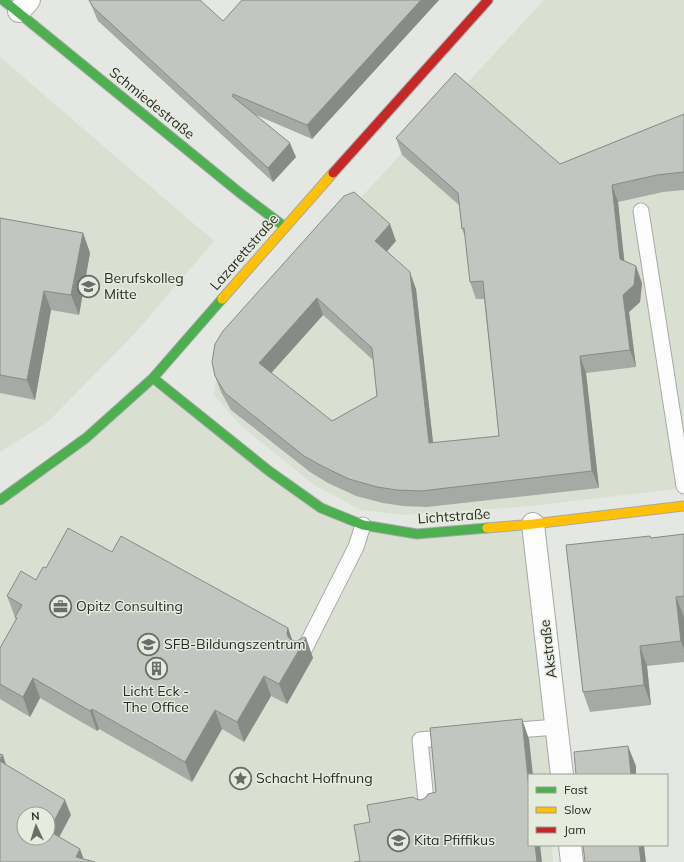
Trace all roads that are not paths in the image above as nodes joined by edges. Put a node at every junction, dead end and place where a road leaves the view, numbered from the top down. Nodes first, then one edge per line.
1 (488, 0) edge
2 (17, 4) edge
3 (641, 210) dead end
4 (285, 227) junction
5 (153, 378) junction
6 (684, 486) edge
7 (0, 500) edge
8 (684, 506) edge
9 (533, 524) junction
10 (363, 525) junction
11 (303, 652) edge
12 (557, 727) junction
13 (490, 733) edge
14 (466, 735) edge
15 (562, 774) edge
16 (427, 811) edge
17 (570, 846) edge
18 (572, 862) edge

1 - 4 street, Lazarettstraße
2 - 4 street, Schmiedestraße
3 - 6 lane
4 - 5 street, Lazarettstraße
5 - 7 street, Lazarettstraße
5 - 10 street, Lichtstraße
8 - 9 street, Lichtstraße
9 - 10 street, Lichtstraße
9 - 12 street, Akstraße
10 - 11 lane
12 - 13 lane
12 - 15 street, Akstraße
14 - 16 lane
17 - 18 street

